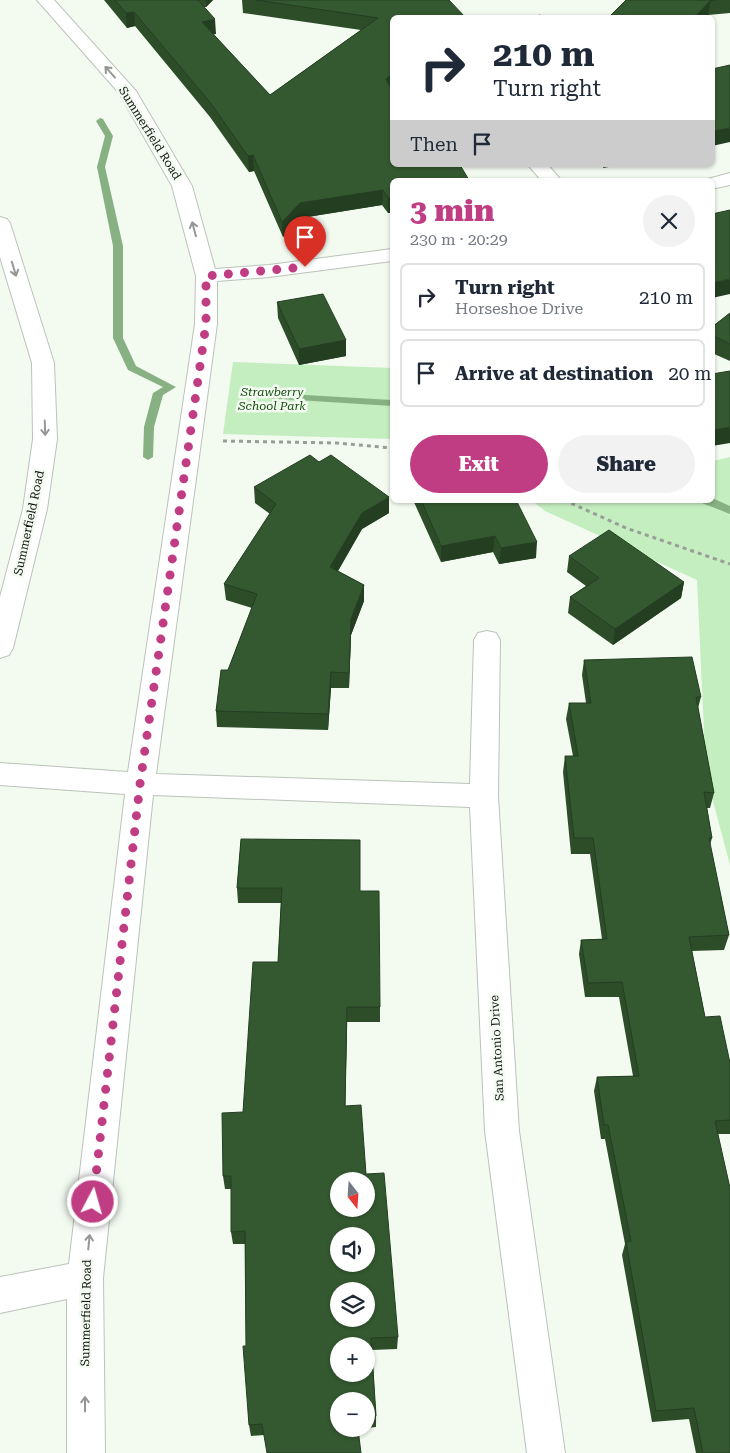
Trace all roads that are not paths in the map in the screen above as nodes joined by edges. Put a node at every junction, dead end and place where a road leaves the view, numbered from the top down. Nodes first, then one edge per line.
1 (46, 0) edge
2 (540, 167) edge
3 (549, 178) edge
4 (730, 179) edge
5 (715, 182) edge
6 (0, 223) edge
7 (390, 255) edge
8 (206, 276) junction
9 (487, 640) dead end
10 (0, 648) edge
11 (0, 774) edge
12 (140, 784) junction
13 (484, 796) junction
14 (85, 1278) junction
15 (0, 1295) edge
16 (86, 1453) edge
17 (546, 1453) edge

8 -> 1 street, Summerfield Road
2 - 3 street
4 - 5 street
6 -> 10 street, Summerfield Road
7 - 8 street
8 - 12 street, Summerfield Road
9 - 13 street, San Antonio Drive
11 - 12 street
12 - 13 street
14 -> 12 street, Summerfield Road
13 - 17 street, San Antonio Drive
14 - 15 street
16 -> 14 street, Summerfield Road

